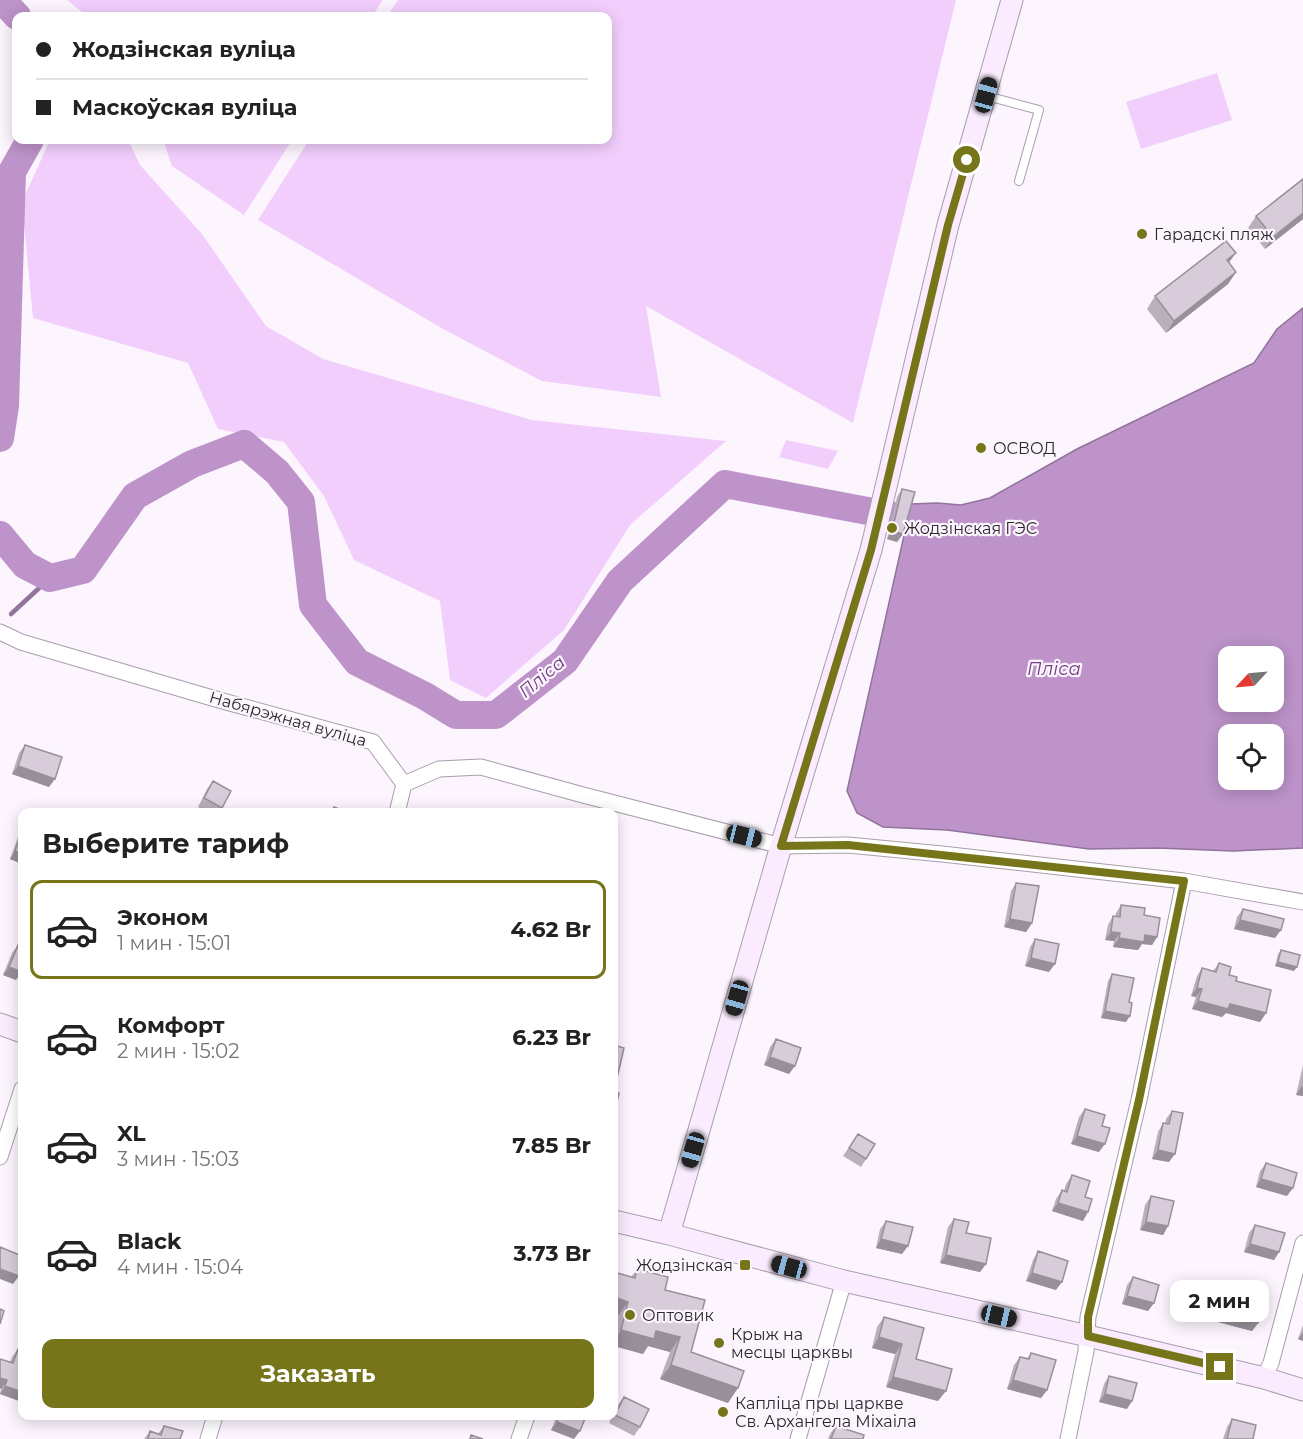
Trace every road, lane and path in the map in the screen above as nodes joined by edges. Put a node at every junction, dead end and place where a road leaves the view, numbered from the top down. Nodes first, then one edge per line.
1 (1012, 0) edge
2 (986, 95) junction
3 (1019, 181) dead end
4 (0, 633) edge
5 (404, 784) junction
6 (398, 808) edge
7 (781, 846) junction
8 (1184, 881) junction
9 (1303, 902) edge
10 (0, 1024) edge
11 (18, 1031) edge
12 (18, 1101) edge
13 (0, 1157) edge
14 (618, 1222) edge
15 (669, 1234) junction
16 (1303, 1243) edge
17 (844, 1281) junction
18 (1088, 1336) junction
19 (1264, 1378) junction
20 (1303, 1390) edge
21 (214, 1420) edge
22 (526, 1420) edge
23 (208, 1439) edge
24 (519, 1439) edge
25 (798, 1439) edge
26 (1068, 1439) edge

1 - 2 main road
2 - 3 lane
2 - 7 main road
4 - 5 street, Набярэжная вуліца
5 - 6 street
5 - 7 street
7 - 8 street
7 - 15 main road
8 - 9 street
8 - 18 street
10 - 11 main road
12 - 13 street
14 - 15 main road
15 - 17 main road
16 - 19 street
17 - 18 main road
17 - 25 street
18 - 19 main road
18 - 26 street
19 - 20 main road
21 - 23 street
22 - 24 street

